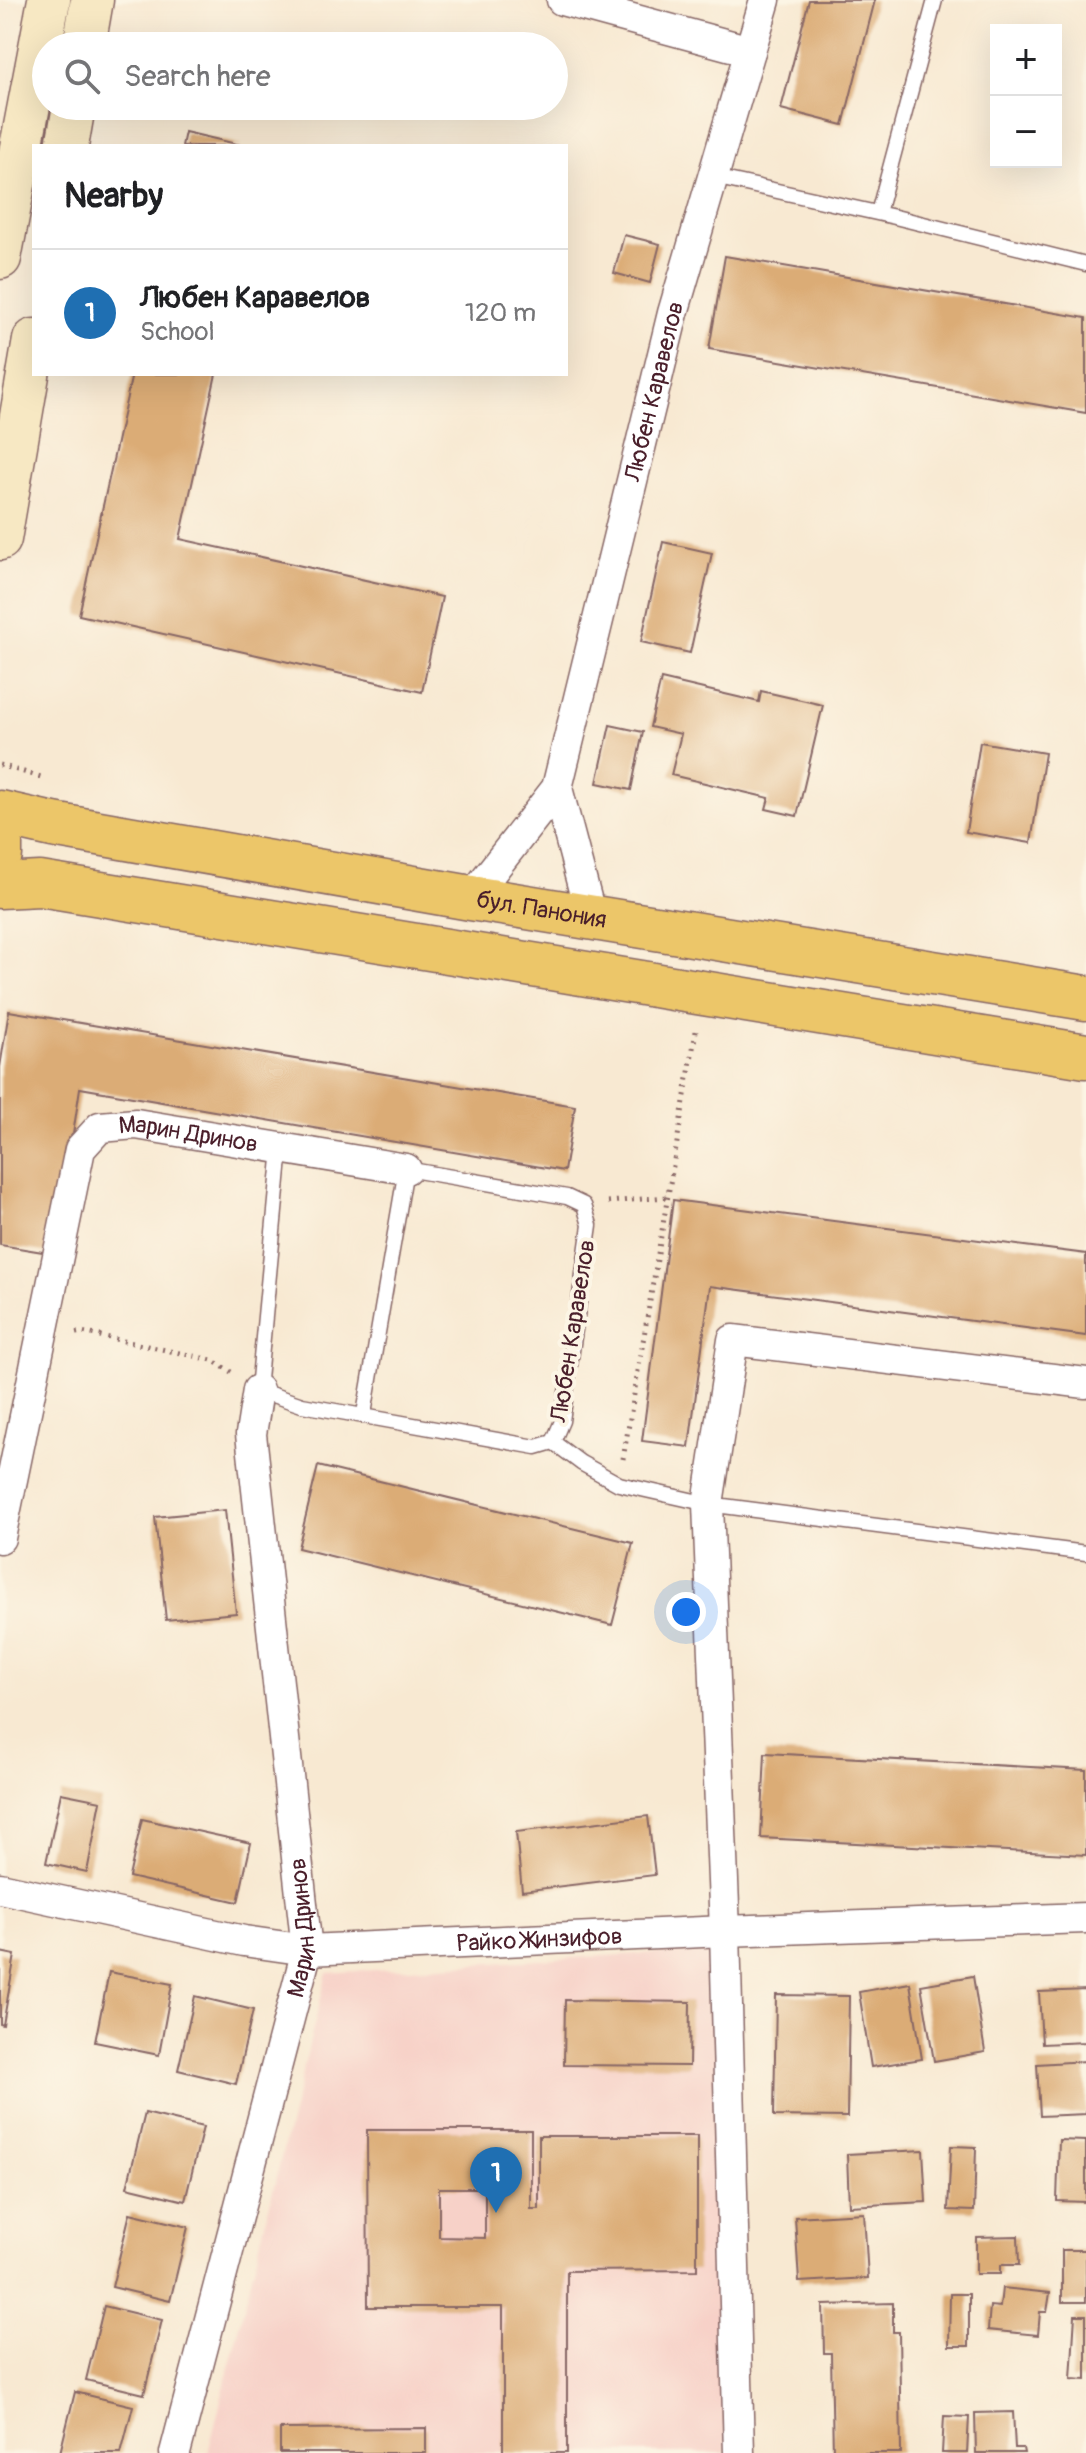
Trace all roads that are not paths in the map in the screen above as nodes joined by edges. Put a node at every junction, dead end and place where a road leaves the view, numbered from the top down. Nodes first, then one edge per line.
1 (49, 0) edge
2 (92, 0) edge
3 (562, 0) edge
4 (765, 0) edge
5 (935, 0) edge
6 (43, 32) edge
7 (86, 32) edge
8 (750, 51) junction
9 (32, 90) edge
10 (72, 120) edge
11 (67, 144) edge
12 (714, 177) junction
13 (878, 213) junction
14 (0, 258) edge
15 (1086, 264) edge
16 (32, 352) edge
17 (0, 539) edge
18 (557, 788) junction
19 (0, 813) edge
20 (0, 824) edge
21 (0, 855) edge
22 (0, 886) edge
23 (471, 898) junction
24 (591, 917) junction
25 (1086, 998) edge
26 (1086, 1056) edge
27 (281, 1148) junction
28 (406, 1169) junction
29 (1086, 1383) edge
30 (258, 1390) junction
31 (364, 1414) junction
32 (553, 1442) junction
33 (708, 1504) junction
34 (0, 1538) edge
35 (1086, 1553) edge
36 (0, 1888) edge
37 (1086, 1918) edge
38 (725, 1931) junction
39 (307, 1950) junction
40 (175, 2453) edge
41 (739, 2453) edge

1 - 6 main road
2 - 7 main road
3 - 8 street
4 - 8 street, Любен Каравелов
5 - 13 lane
8 - 12 street, Любен Каравелов
9 - 14 main road
10 - 11 main road
12 - 13 lane
12 - 18 street, Любен Каравелов
13 - 15 lane
16 - 17 main road
18 - 23 street, Любен Каравелов
18 - 24 street, Любен Каравелов
19 - 23 main road, бул. Панония
20 - 21 main road
22 - 26 main road
23 - 24 main road, бул. Панония
24 - 25 main road, бул. Панония
27 - 28 street, Марин Дринов
27 - 30 lane
27 - 34 street, Марин Дринов
28 - 31 lane
28 - 32 lane, Любен Каравелов
29 - 33 street
30 - 31 lane
30 - 39 street, Марин Дринов
31 - 32 lane
32 - 33 lane, Любен Каравелов
33 - 35 lane, Любен Каравелов
33 - 38 street
36 - 39 street, Райко Жинзифов
37 - 38 street, Райко Жинзифов
38 - 39 street, Райко Жинзифов
38 - 41 street
39 - 40 street, Марин Дринов

